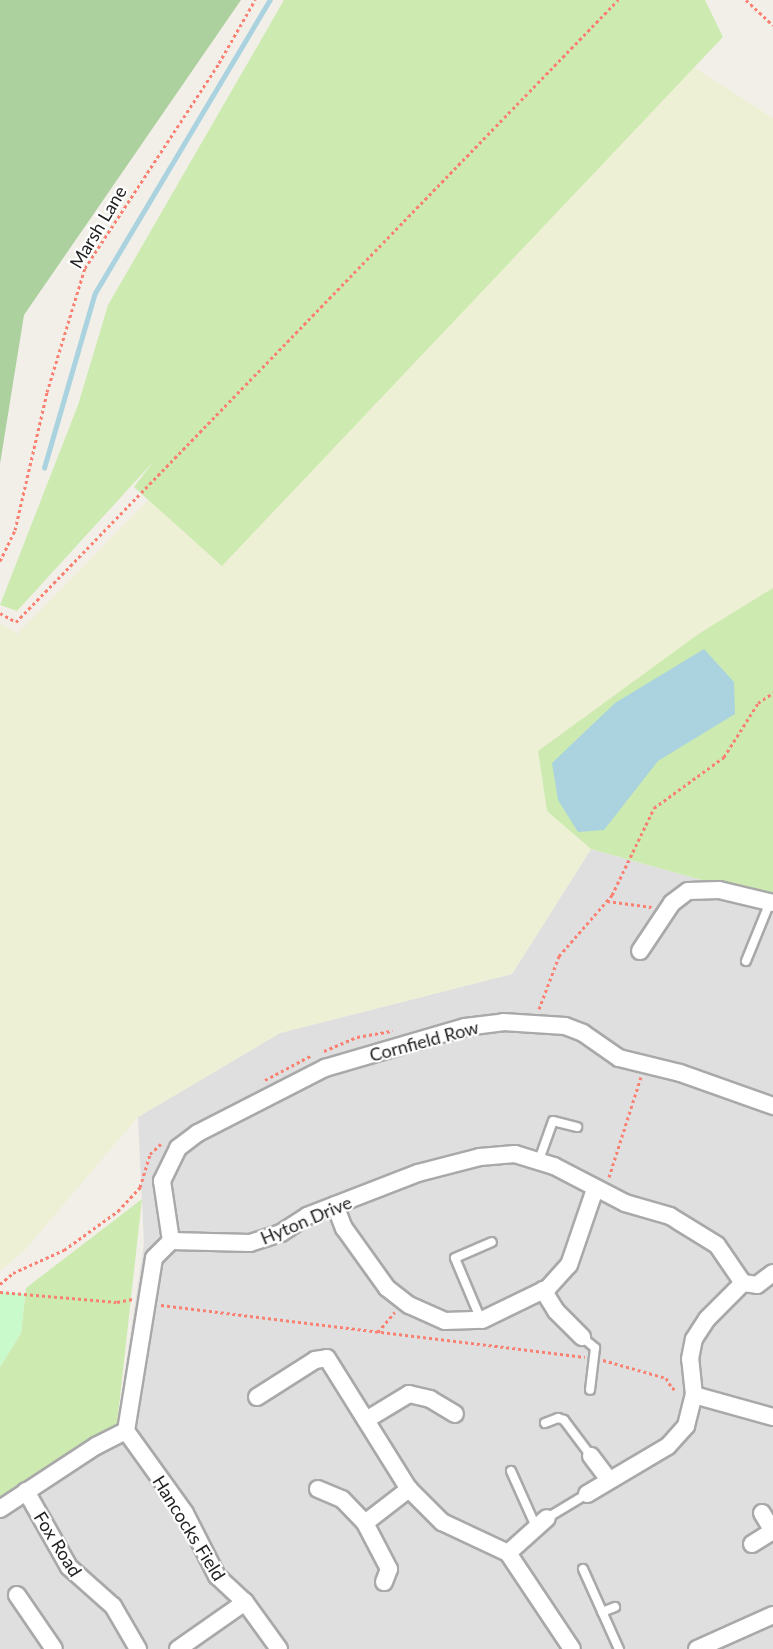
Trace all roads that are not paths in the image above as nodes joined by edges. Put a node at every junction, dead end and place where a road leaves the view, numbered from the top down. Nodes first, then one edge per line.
1 (771, 903) edge
2 (640, 951) dead end
3 (746, 961) dead end
4 (773, 1106) edge
5 (577, 1127) dead end
6 (539, 1160) junction
7 (599, 1191) junction
8 (335, 1205) junction
9 (171, 1240) junction
10 (492, 1242) dead end
11 (773, 1273) edge
12 (743, 1283) junction
13 (543, 1290) junction
14 (482, 1320) junction
15 (582, 1338) joint
16 (590, 1390) dead end
17 (694, 1395) junction
18 (257, 1397) dead end
19 (455, 1414) dead end
20 (773, 1417) edge
21 (366, 1420) junction
22 (545, 1423) dead end
23 (126, 1431) junction
24 (591, 1456) joint
25 (511, 1471) dead end
26 (609, 1480) junction
27 (318, 1489) dead end
28 (410, 1489) junction
29 (26, 1491) junction
30 (587, 1494) joint
31 (0, 1509) edge
32 (762, 1513) dead end
33 (365, 1523) junction
34 (542, 1523) junction
35 (773, 1531) edge
36 (752, 1544) dead end
37 (508, 1553) junction
38 (584, 1569) dead end
39 (384, 1582) dead end
40 (17, 1595) dead end
41 (244, 1602) junction
42 (615, 1607) dead end
43 (602, 1612) junction
44 (773, 1615) edge
45 (54, 1649) edge
46 (138, 1649) edge
47 (178, 1649) edge
48 (279, 1649) edge
49 (572, 1649) edge
50 (619, 1649) edge
51 (697, 1649) edge

1 - 2 street
1 - 3 lane
4 - 9 street, Cornfield Row
5 - 6 lane
6 - 7 street, Hyton Drive
6 - 8 street, Hyton Drive
7 - 12 street, Hyton Drive
7 - 13 street
8 - 9 street, Hyton Drive
8 - 14 street
9 - 23 street
10 - 14 lane
11 - 12 street
12 - 17 street
13 - 14 street
13 - 15 street
15 - 16 lane
17 - 20 street
17 - 26 street
18 - 21 street
19 - 21 street
21 - 28 street
22 - 24 lane
23 - 29 street
23 - 41 street, Hancocks Field
24 - 26 street
25 - 34 lane
26 - 30 street
27 - 33 street
28 - 33 street
28 - 37 street
29 - 31 street
29 - 46 street, Fox Road
30 - 34 lane
32 - 35 street
33 - 39 street
34 - 37 street
35 - 36 street
37 - 49 street
38 - 43 lane
40 - 45 street
41 - 47 street
41 - 48 street, Hancocks Field
42 - 43 lane
43 - 50 lane
44 - 51 street

